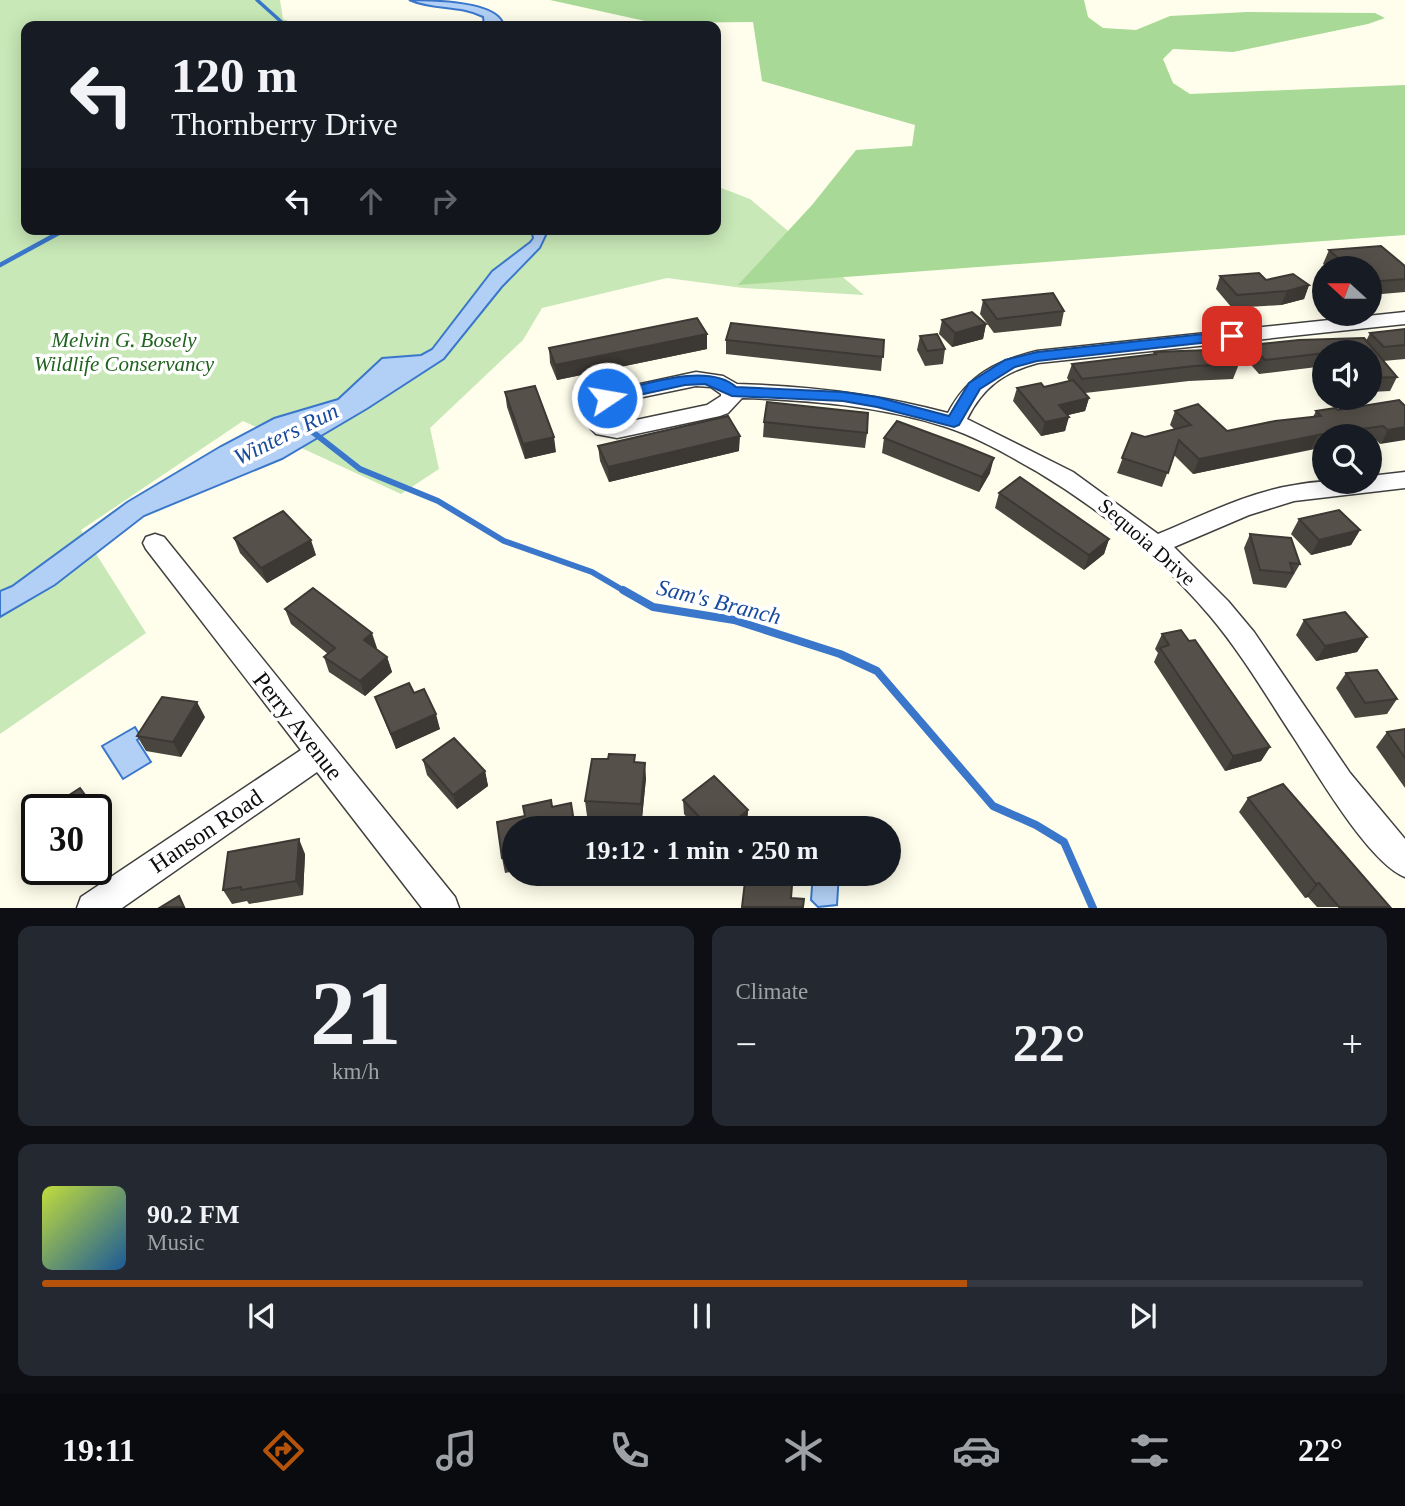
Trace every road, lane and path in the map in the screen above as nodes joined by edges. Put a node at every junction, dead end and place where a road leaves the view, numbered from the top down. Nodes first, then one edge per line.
1 (1405, 318) edge
2 (732, 391) junction
3 (954, 422) junction
4 (1405, 480) edge
5 (155, 543) dead end
6 (1155, 545) junction
7 (319, 754) junction
8 (1405, 862) edge
9 (93, 908) edge
10 (443, 908) edge

1 - 3 street
2 - 2 street, Sequoia Drive
2 - 3 street, Sequoia Drive
3 - 6 street, Sequoia Drive
4 - 6 street
5 - 7 street, Perry Avenue
6 - 8 street, Sequoia Drive
7 - 9 street, Hanson Road
7 - 10 street, Perry Avenue

